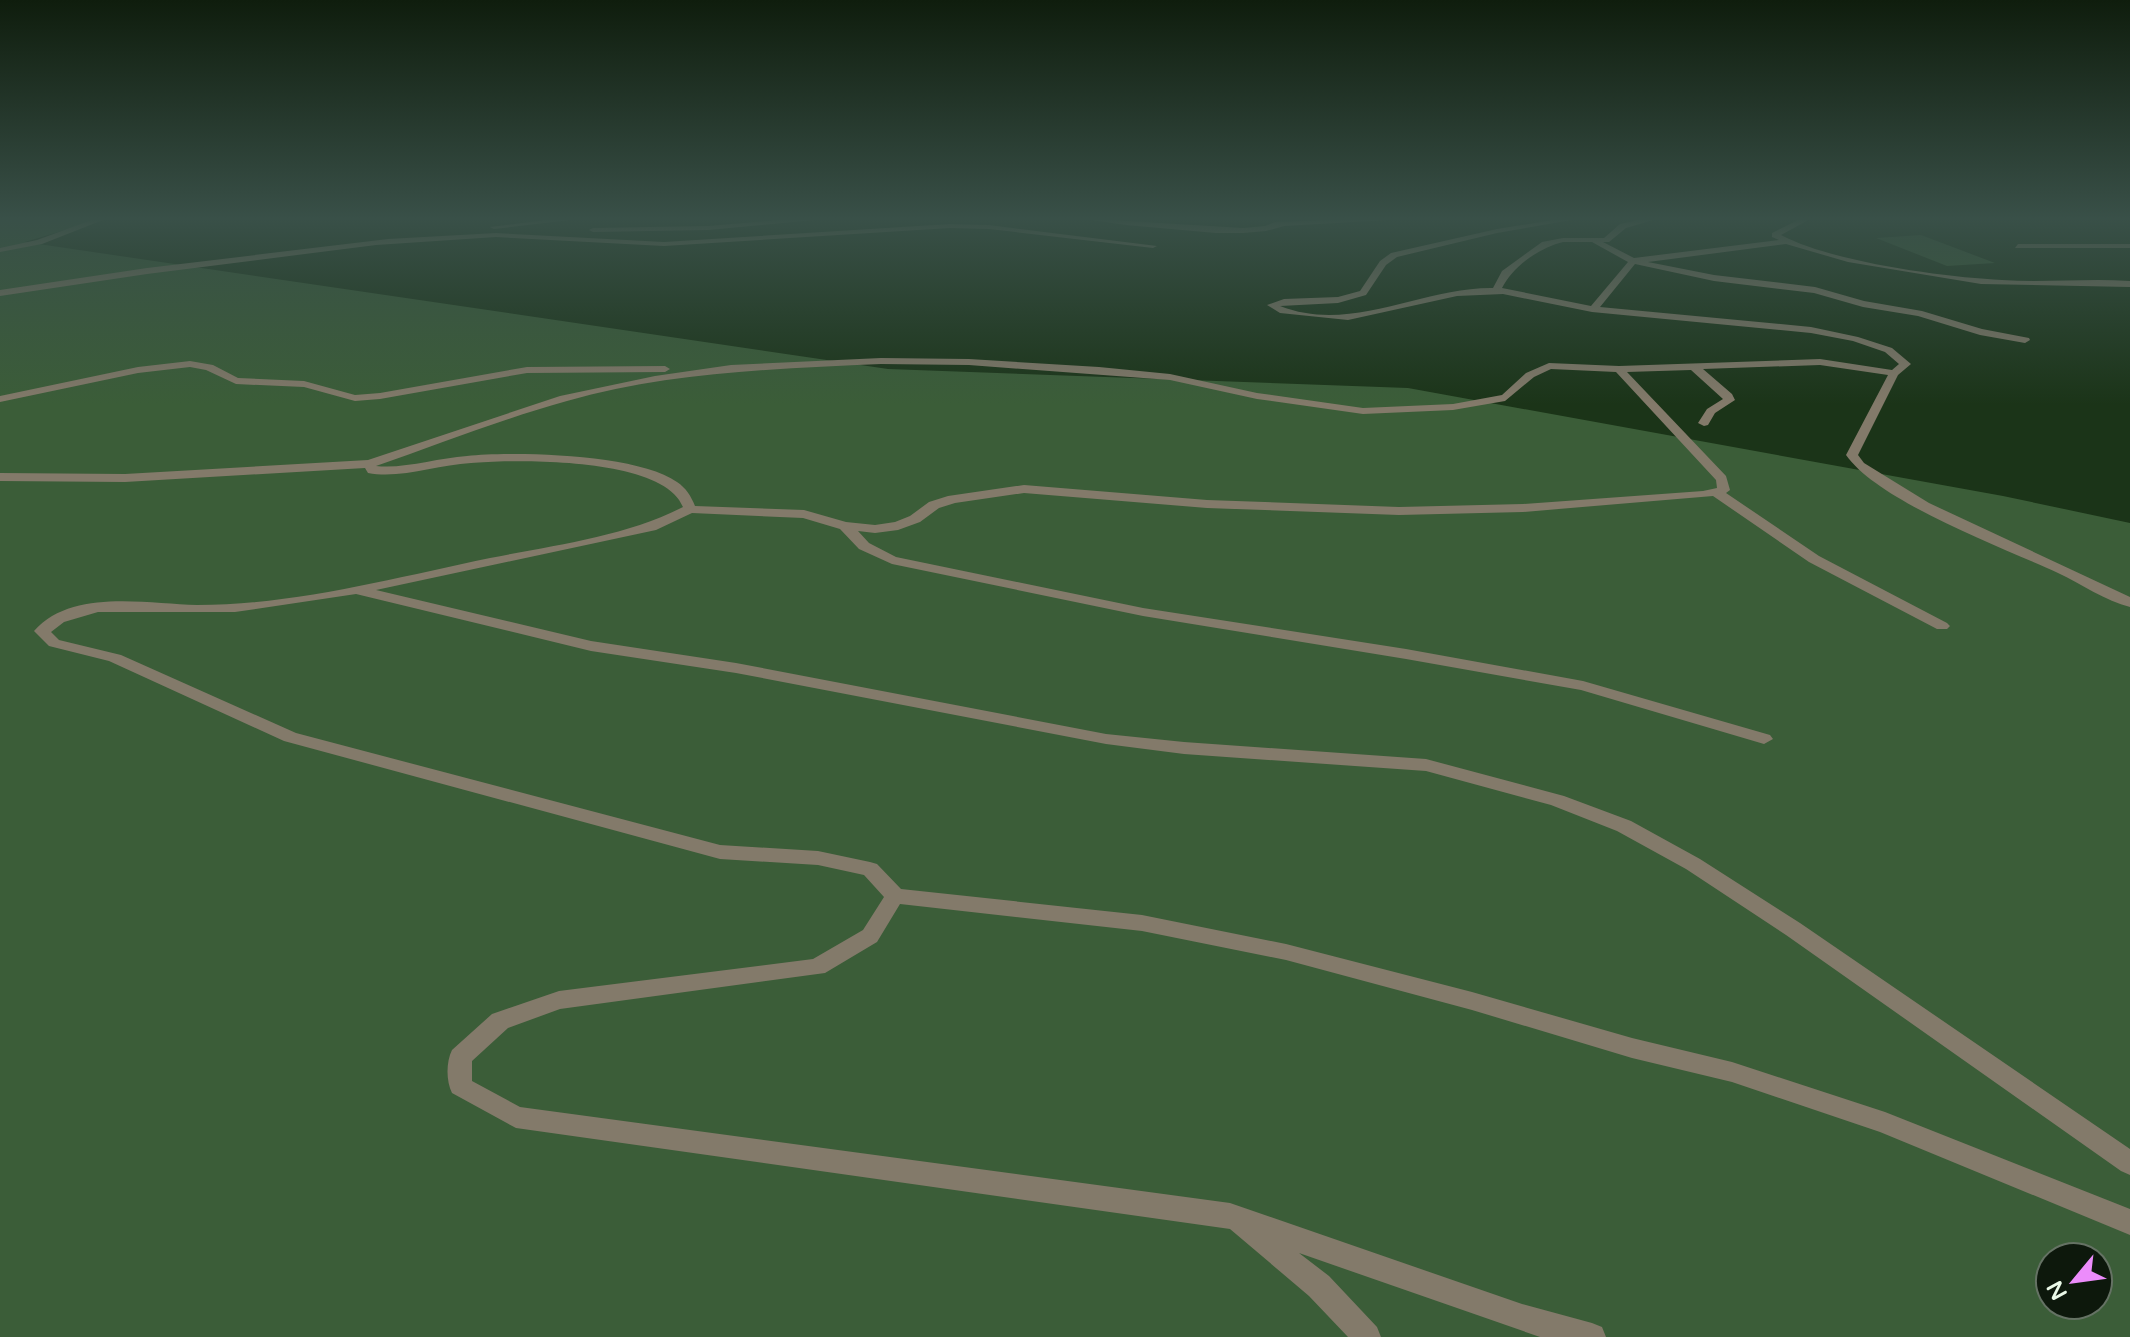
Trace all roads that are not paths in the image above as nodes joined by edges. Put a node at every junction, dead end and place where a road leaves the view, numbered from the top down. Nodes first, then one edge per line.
1 (85, 280) edge
2 (1371, 280) edge
3 (1501, 280) edge
4 (1617, 280) edge
5 (1734, 280) edge
6 (1985, 280) edge
7 (2130, 284) edge
8 (1496, 291) junction
9 (0, 293) edge
10 (1594, 309) junction
11 (2025, 340) dead end
12 (1693, 366) junction
13 (731, 368) junction
14 (1619, 369) junction
15 (1894, 373) junction
16 (0, 399) edge
17 (1704, 423) dead end
18 (369, 464) junction
19 (0, 477) edge
20 (1717, 493) junction
21 (690, 509) junction
22 (845, 526) junction
23 (355, 590) junction
24 (2130, 603) edge
25 (1942, 626) dead end
26 (1764, 739) dead end
27 (895, 896) junction
28 (2130, 1163) edge
29 (1230, 1216) junction
30 (2130, 1222) edge
31 (1367, 1337) edge
32 (1592, 1337) edge

1 - 9 street
2 - 8 street
3 - 8 street
4 - 10 street
5 - 11 street
6 - 7 street
8 - 10 street
10 - 15 street
12 - 14 street
12 - 15 street
12 - 17 street
13 - 14 street
13 - 16 street
13 - 18 street
14 - 20 street
15 - 24 street
18 - 19 street
18 - 21 street
20 - 22 street
20 - 25 street
21 - 22 street
21 - 23 street
22 - 26 street
23 - 27 street
23 - 28 street
27 - 29 street
27 - 30 street
29 - 31 street
29 - 32 street

